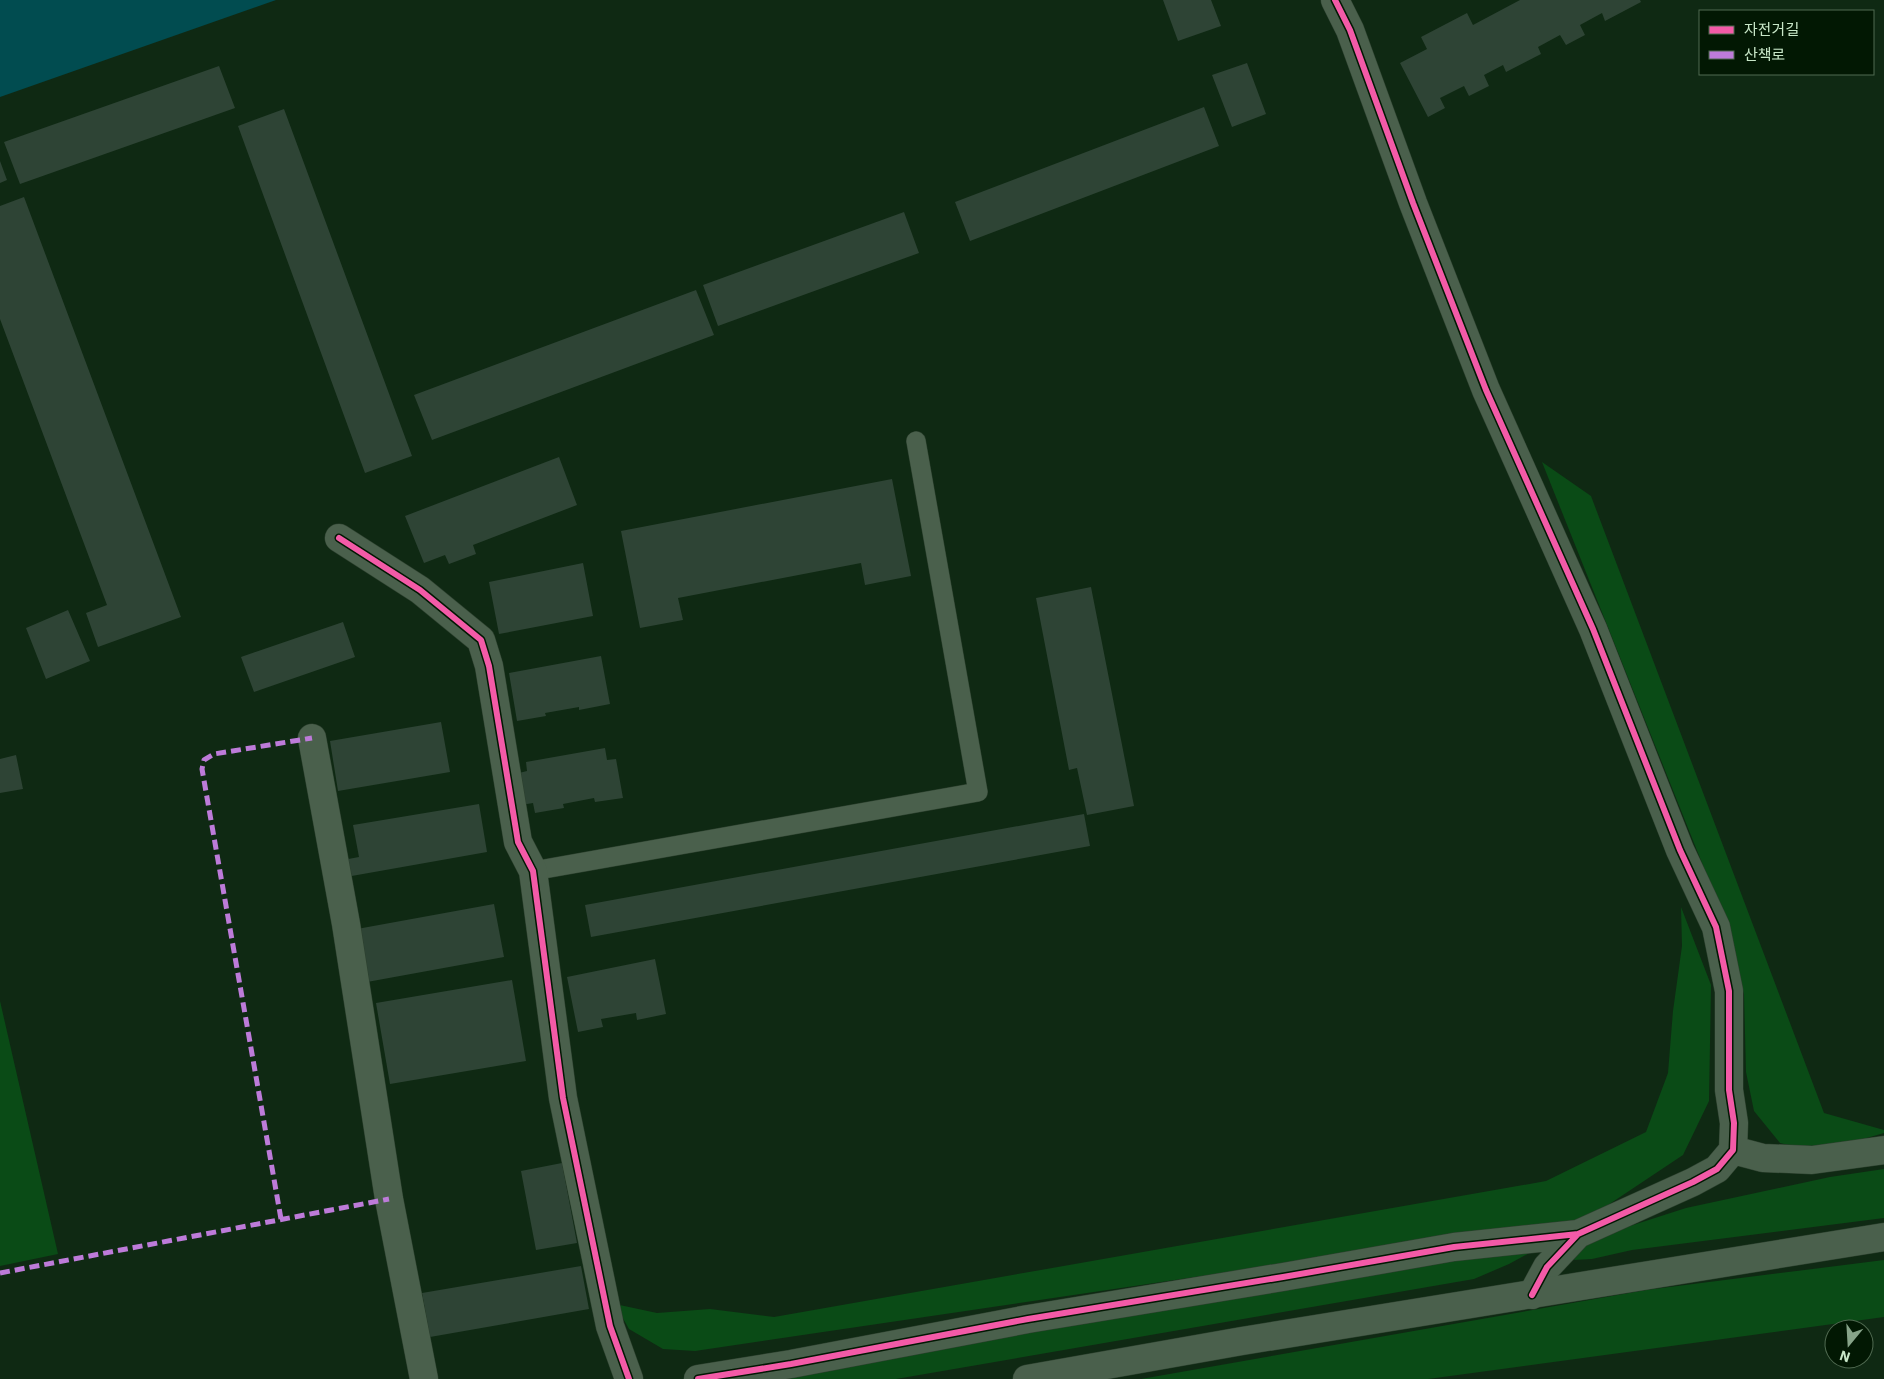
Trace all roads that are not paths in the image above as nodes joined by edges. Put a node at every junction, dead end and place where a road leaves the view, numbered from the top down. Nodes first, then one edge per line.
1 (1335, 0) edge
2 (916, 442) dead end
3 (339, 538) dead end
4 (312, 738) dead end
5 (534, 871) junction
6 (1733, 1150) junction
7 (1884, 1150) edge
8 (1578, 1234) junction
9 (1884, 1237) edge
10 (1532, 1295) junction
11 (424, 1379) edge
12 (629, 1379) edge
13 (698, 1379) edge
14 (1027, 1379) edge

1 - 6 street
2 - 5 lane
3 - 5 street
4 - 11 street
5 - 12 street
6 - 7 street
6 - 8 street
8 - 10 street
8 - 13 street
9 - 10 street
10 - 14 street

